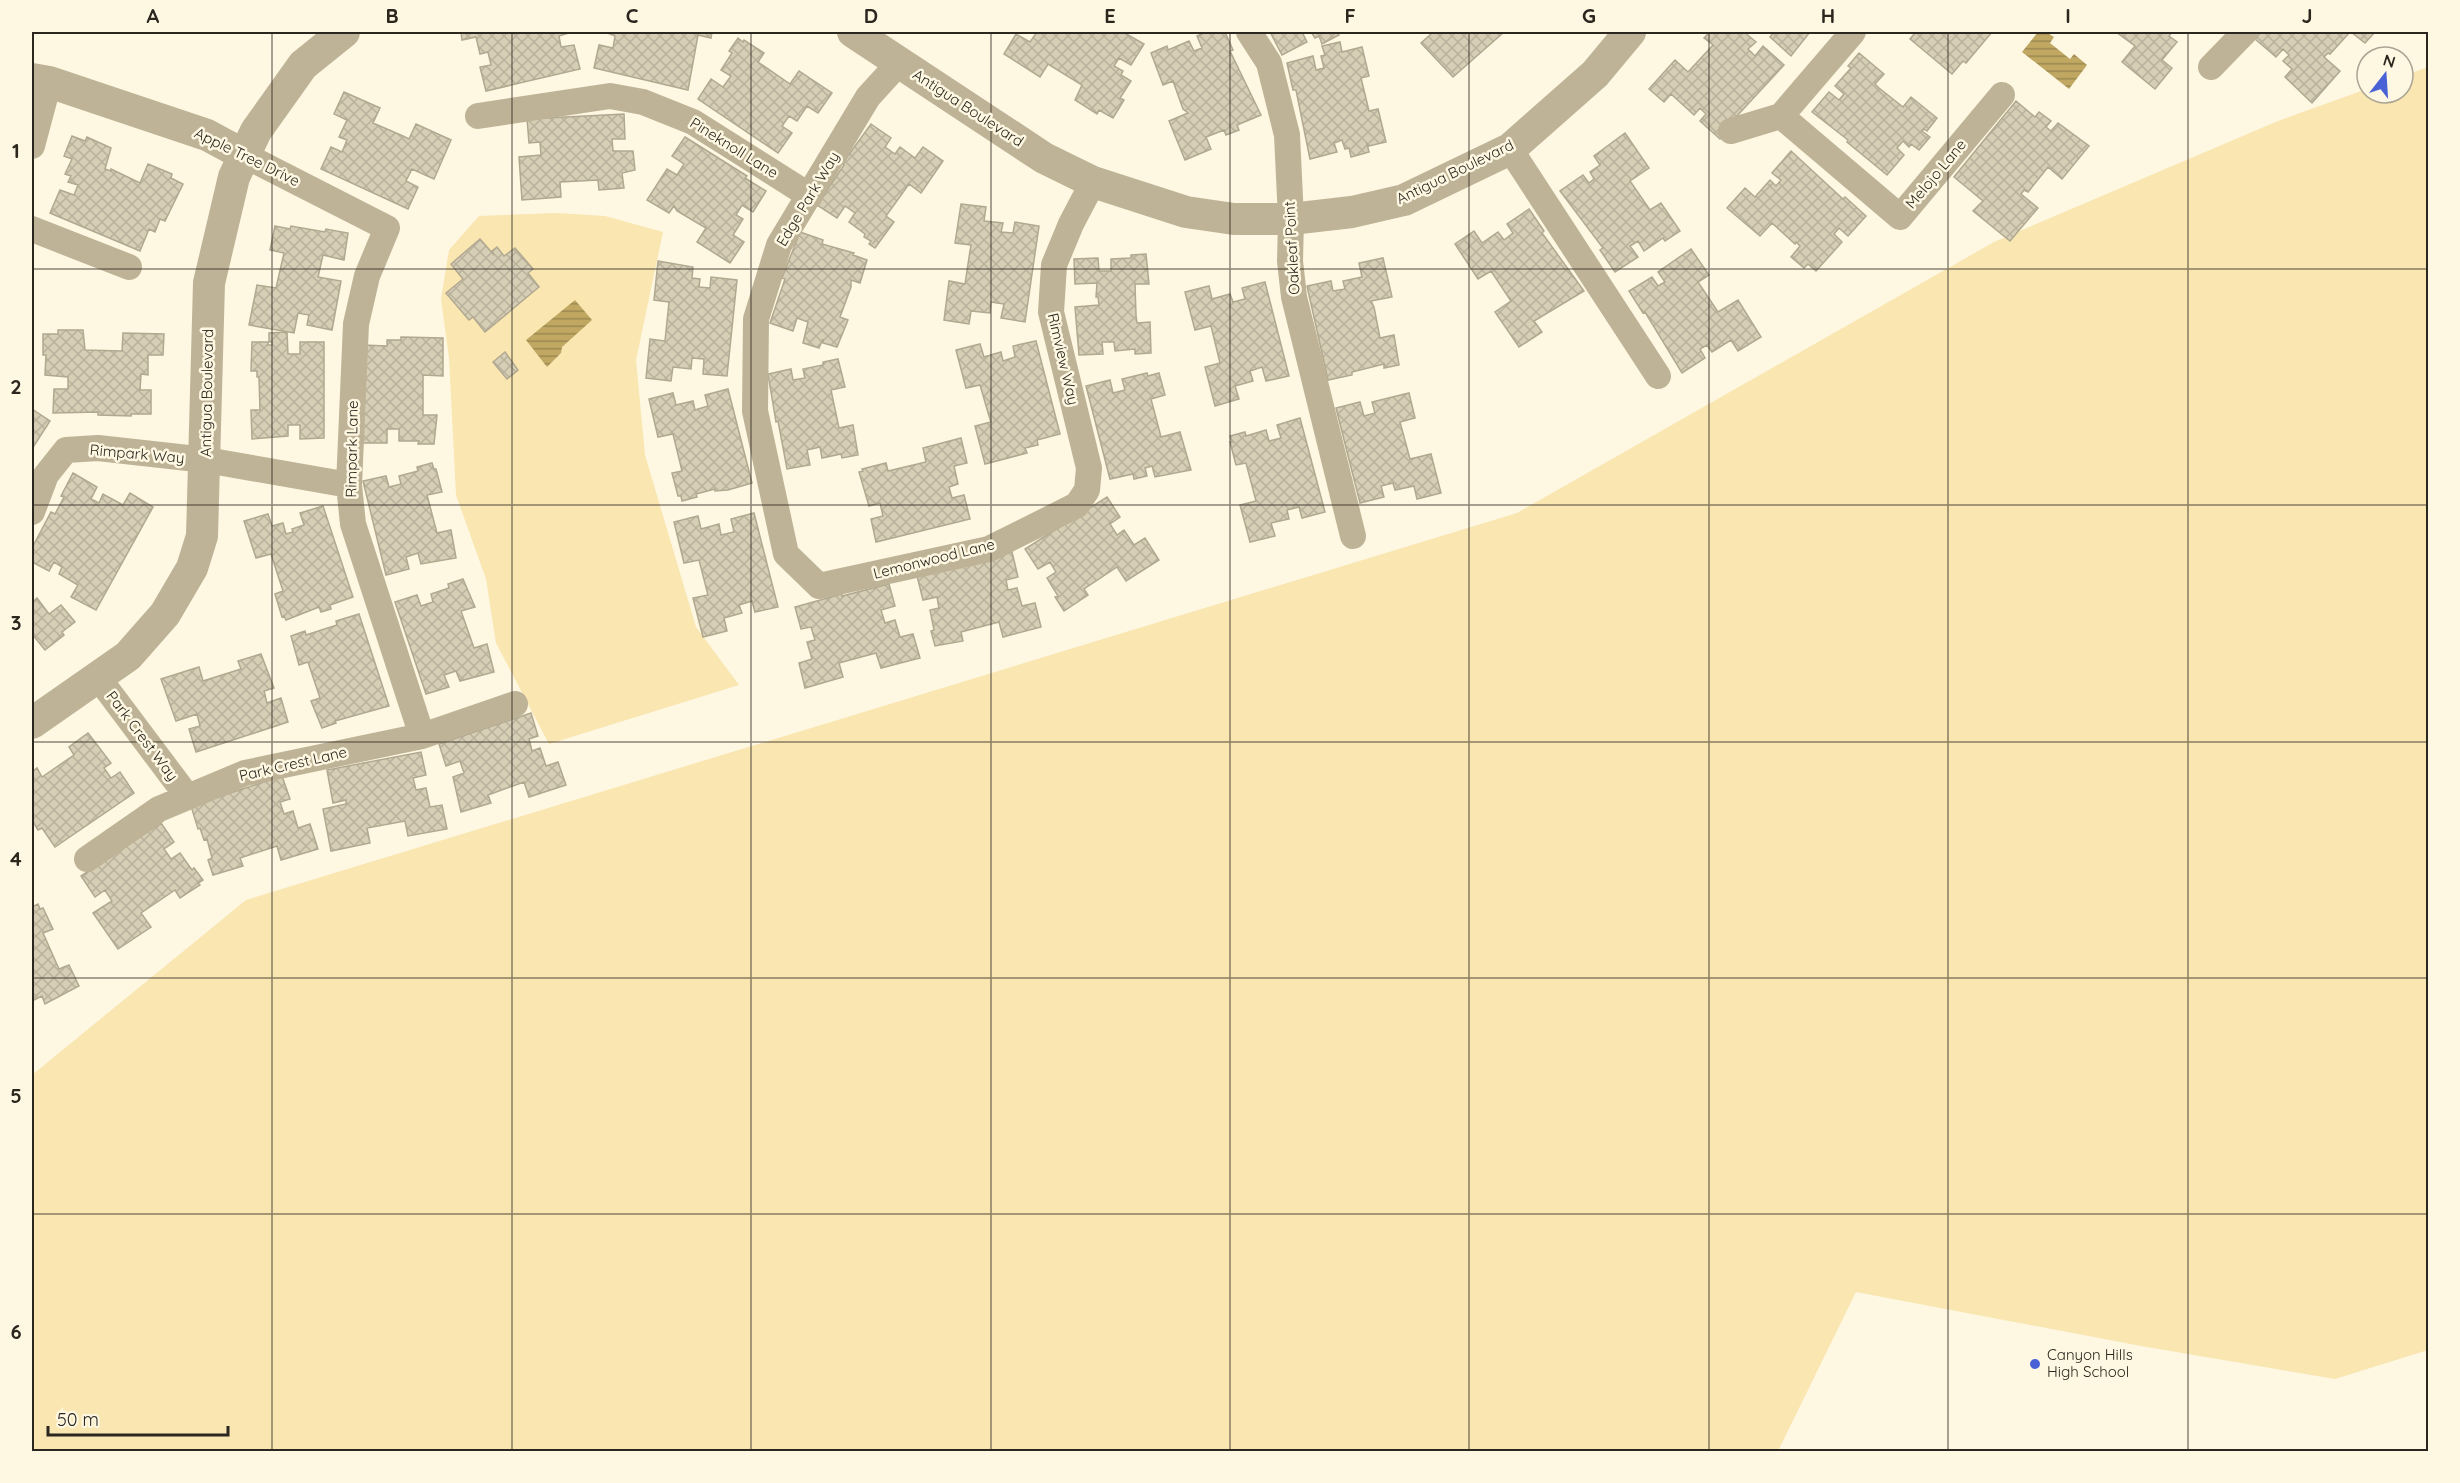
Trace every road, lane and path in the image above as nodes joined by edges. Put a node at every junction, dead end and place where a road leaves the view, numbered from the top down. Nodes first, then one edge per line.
1 (344, 32) edge
2 (853, 32) edge
3 (1249, 32) edge
4 (1630, 32) edge
5 (1853, 32) edge
6 (2245, 32) edge
7 (899, 63) junction
8 (2211, 67) dead end
9 (40, 80) edge
10 (2002, 95) dead end
11 (478, 116) dead end
12 (1780, 116) junction
13 (1731, 131) dead end
14 (32, 146) edge
15 (1510, 149) junction
16 (246, 156) junction
17 (1093, 182) junction
18 (810, 196) junction
19 (1291, 219) junction
20 (387, 228) joint
21 (32, 230) edge
22 (129, 267) dead end
23 (1658, 376) dead end
24 (206, 460) junction
25 (349, 485) junction
26 (1077, 505) joint
27 (32, 512) edge
28 (1353, 536) dead end
29 (819, 586) joint
30 (97, 676) junction
31 (515, 704) dead end
32 (32, 723) edge
33 (422, 736) junction
34 (187, 796) junction
35 (87, 859) dead end

1 - 16 street, Antigua Boulevard
2 - 7 street, Antigua Boulevard
3 - 19 street, Oakleaf Point
4 - 15 street, Antigua Boulevard
5 - 12 street
6 - 8 street
7 - 17 street, Antigua Boulevard
7 - 18 street, Edge Park Way
9 - 14 street
9 - 16 street, Apple Tree Drive
10 - 12 street, Melojo Lane
11 - 18 street, Pineknoll Lane
12 - 13 street
15 - 19 street, Antigua Boulevard
15 - 23 street
16 - 20 street, Apple Tree Drive
16 - 24 street, Antigua Boulevard
17 - 19 street, Antigua Boulevard
17 - 26 street, Rimview Way
18 - 29 street, Edge Park Way
19 - 28 street, Oakleaf Point
20 - 25 street, Rimpark Lane
21 - 22 street
24 - 25 street, Rimpark Way
24 - 27 street, Rimpark Way
24 - 30 street, Antigua Boulevard
25 - 33 street, Rimpark Lane
26 - 29 street, Lemonwood Lane
30 - 32 street, Antigua Boulevard
30 - 34 street, Park Crest Way
31 - 33 street, Park Crest Lane
33 - 34 street, Park Crest Lane
34 - 35 street, Park Crest Lane

